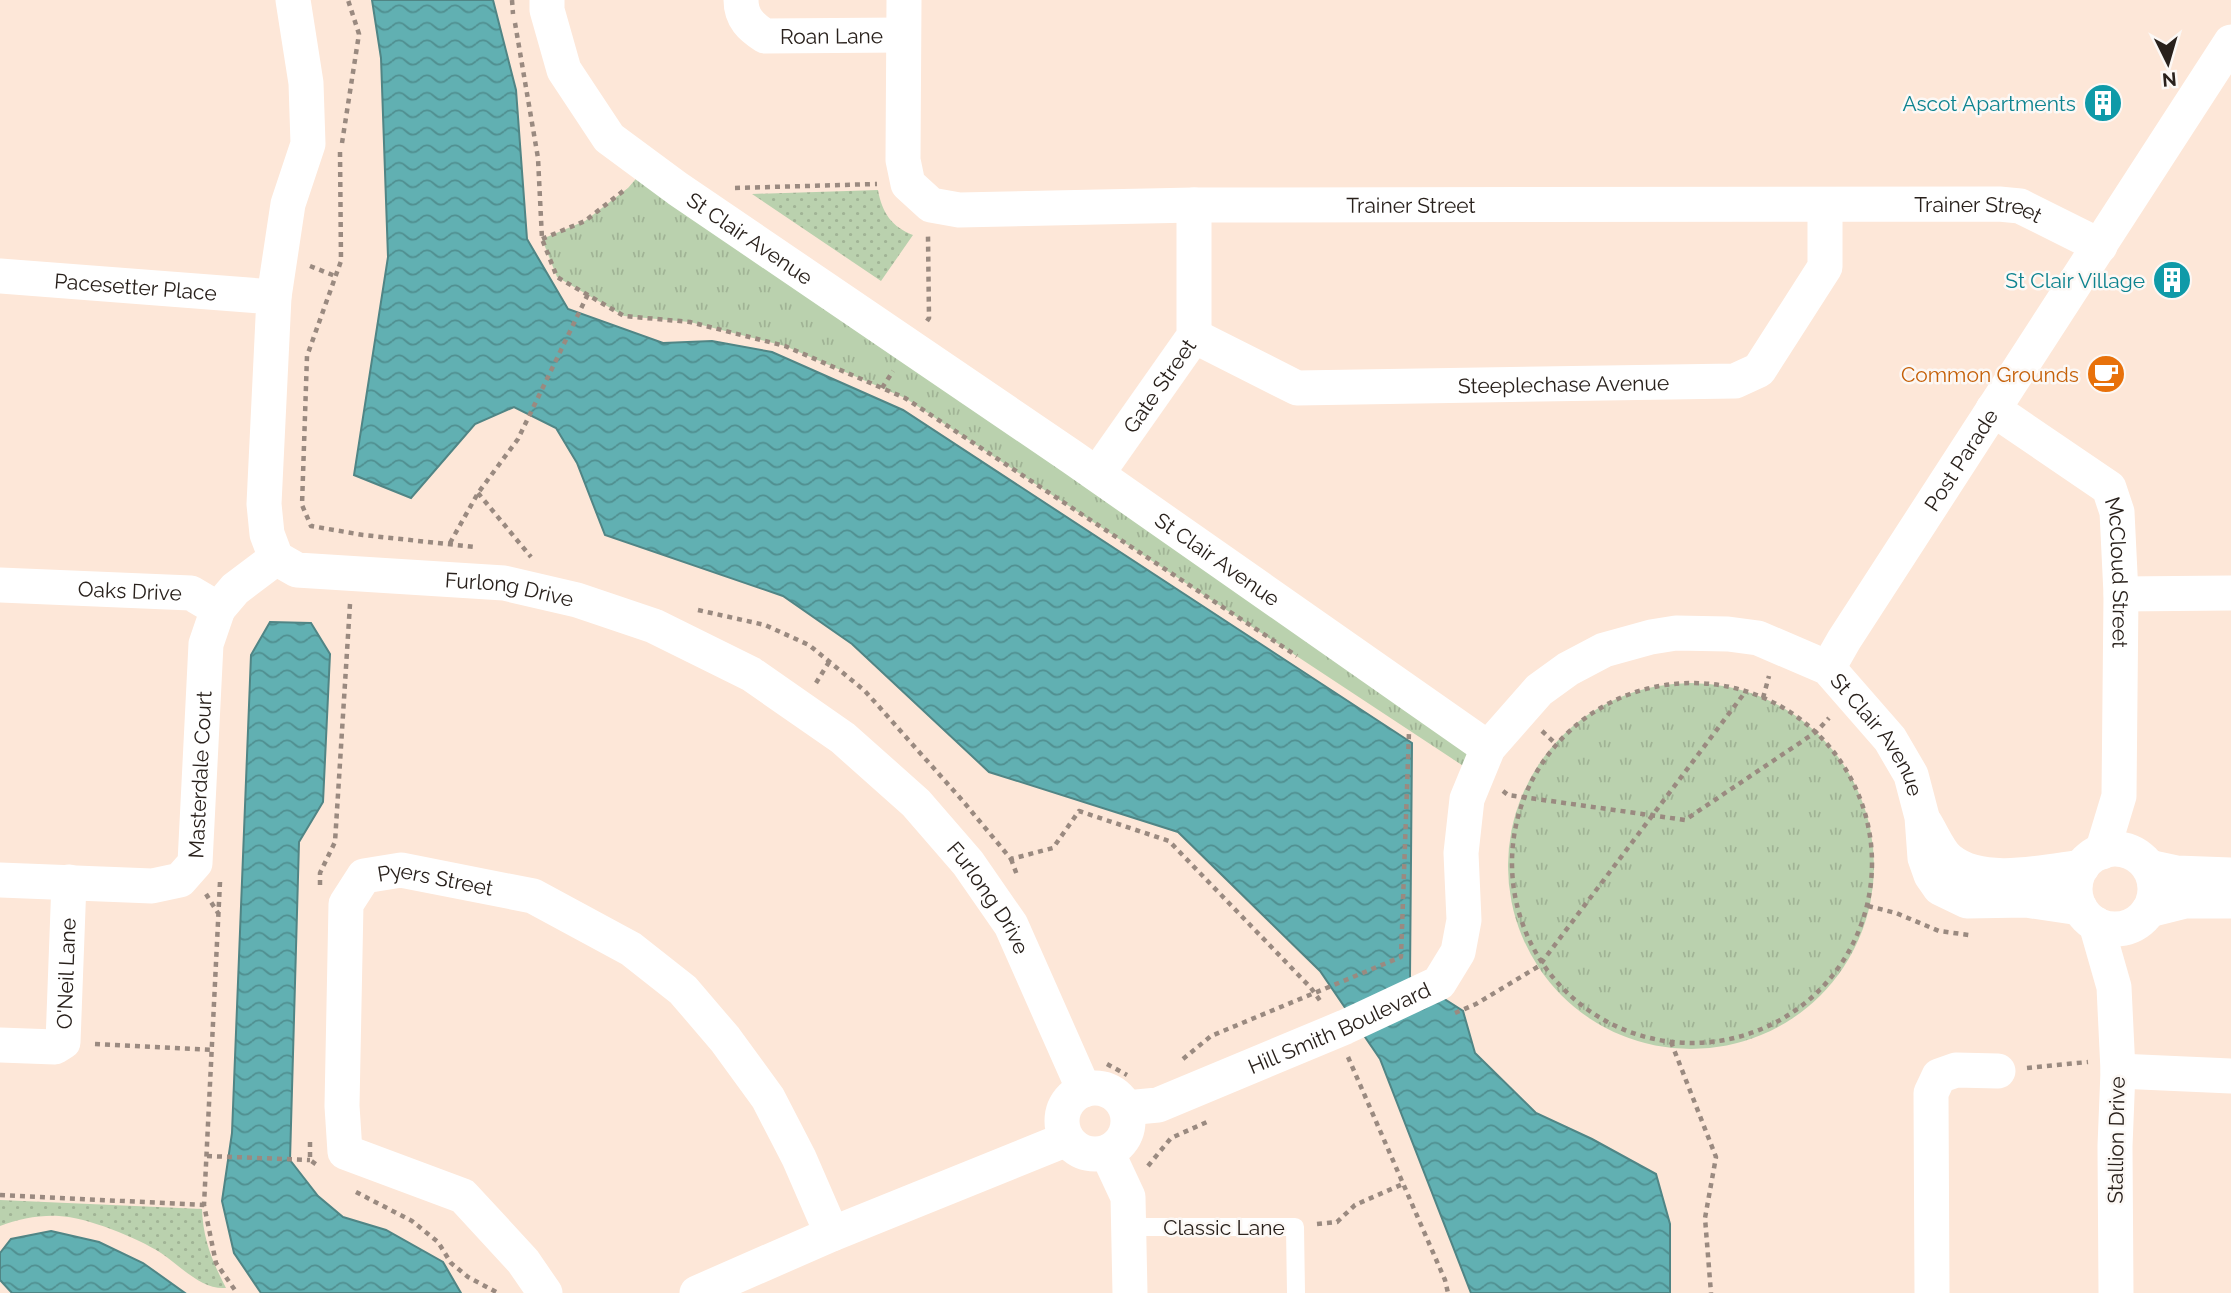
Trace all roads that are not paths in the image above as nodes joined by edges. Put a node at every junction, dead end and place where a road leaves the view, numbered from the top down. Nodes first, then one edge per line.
1 (293, 0) edge
2 (547, 0) edge
3 (741, 0) edge
4 (904, 0) edge
5 (904, 35) junction
6 (2231, 43) edge
7 (1194, 205) junction
8 (1825, 205) junction
9 (2100, 246) junction
10 (0, 275) edge
11 (274, 297) junction
12 (1194, 336) junction
13 (1993, 409) junction
14 (1097, 474) junction
15 (276, 558) junction
16 (0, 585) edge
17 (2231, 593) edge
18 (2121, 594) junction
19 (218, 609) junction
20 (1828, 668) junction
21 (1483, 762) junction
22 (2119, 796) junction
23 (1922, 817) junction
24 (2092, 859) junction
25 (2144, 862) junction
26 (2231, 875) edge
27 (0, 880) edge
28 (69, 882) junction
29 (2231, 901) edge
30 (2088, 916) junction
31 (2141, 917) junction
32 (2114, 987) junction
33 (0, 1045) edge
34 (1998, 1071) road end
35 (2118, 1071) junction
36 (1092, 1075) junction
37 (2231, 1076) edge
38 (1129, 1093) junction
39 (1067, 1139) junction
40 (1107, 1152) junction
41 (1129, 1227) junction
42 (832, 1234) junction
43 (766, 1280) edge
44 (545, 1293) edge
45 (697, 1293) edge
46 (1130, 1293) edge
47 (1296, 1293) edge
48 (1932, 1293) edge
49 (2116, 1293) edge

1 - 11 street
2 - 14 street, St Clair Avenue
3 - 5 street, Roan Lane
4 - 5 street, Trainer Street
5 - 7 street, Trainer Street
6 - 9 street, Post Parade
7 - 8 street, Trainer Street
7 - 12 street, Gate Street
8 - 9 street, Trainer Street
8 - 12 street, Steeplechase Avenue
9 - 13 street, Post Parade
10 - 11 street, Pacesetter Place
11 - 15 street
12 - 14 street, Gate Street
13 - 18 street, McCloud Street
13 - 20 street, Post Parade
14 - 21 street, St Clair Avenue
15 - 19 street
15 - 36 street, Furlong Drive
16 - 19 street, Oaks Drive
17 - 18 street
18 - 22 street, McCloud Street
19 - 28 street, Masterdale Court
20 - 21 street, St Clair Avenue
20 - 23 street, St Clair Avenue
21 - 38 street, Hill Smith Boulevard
22 - 24 street, McCloud Street
22 - 25 street, McCloud Street
23 - 24 street, St Clair Avenue
23 - 30 street, St Clair Avenue
24 - 25 street
24 - 30 street
25 - 26 street
25 - 31 street
27 - 28 street, Masterdale Court
28 - 33 street, O'Neil Lane
29 - 31 street
30 - 31 street
30 - 32 street, Stallion Drive
31 - 32 street, Stallion Drive
32 - 35 street, Stallion Drive
34 - 48 street
35 - 37 street
35 - 49 street, Stallion Drive
36 - 38 street
36 - 39 street
38 - 40 street
39 - 40 street
39 - 42 street
40 - 41 street
41 - 46 street
41 - 47 lane, Classic Lane
42 - 43 street
42 - 44 street, Pyers Street
43 - 45 street

